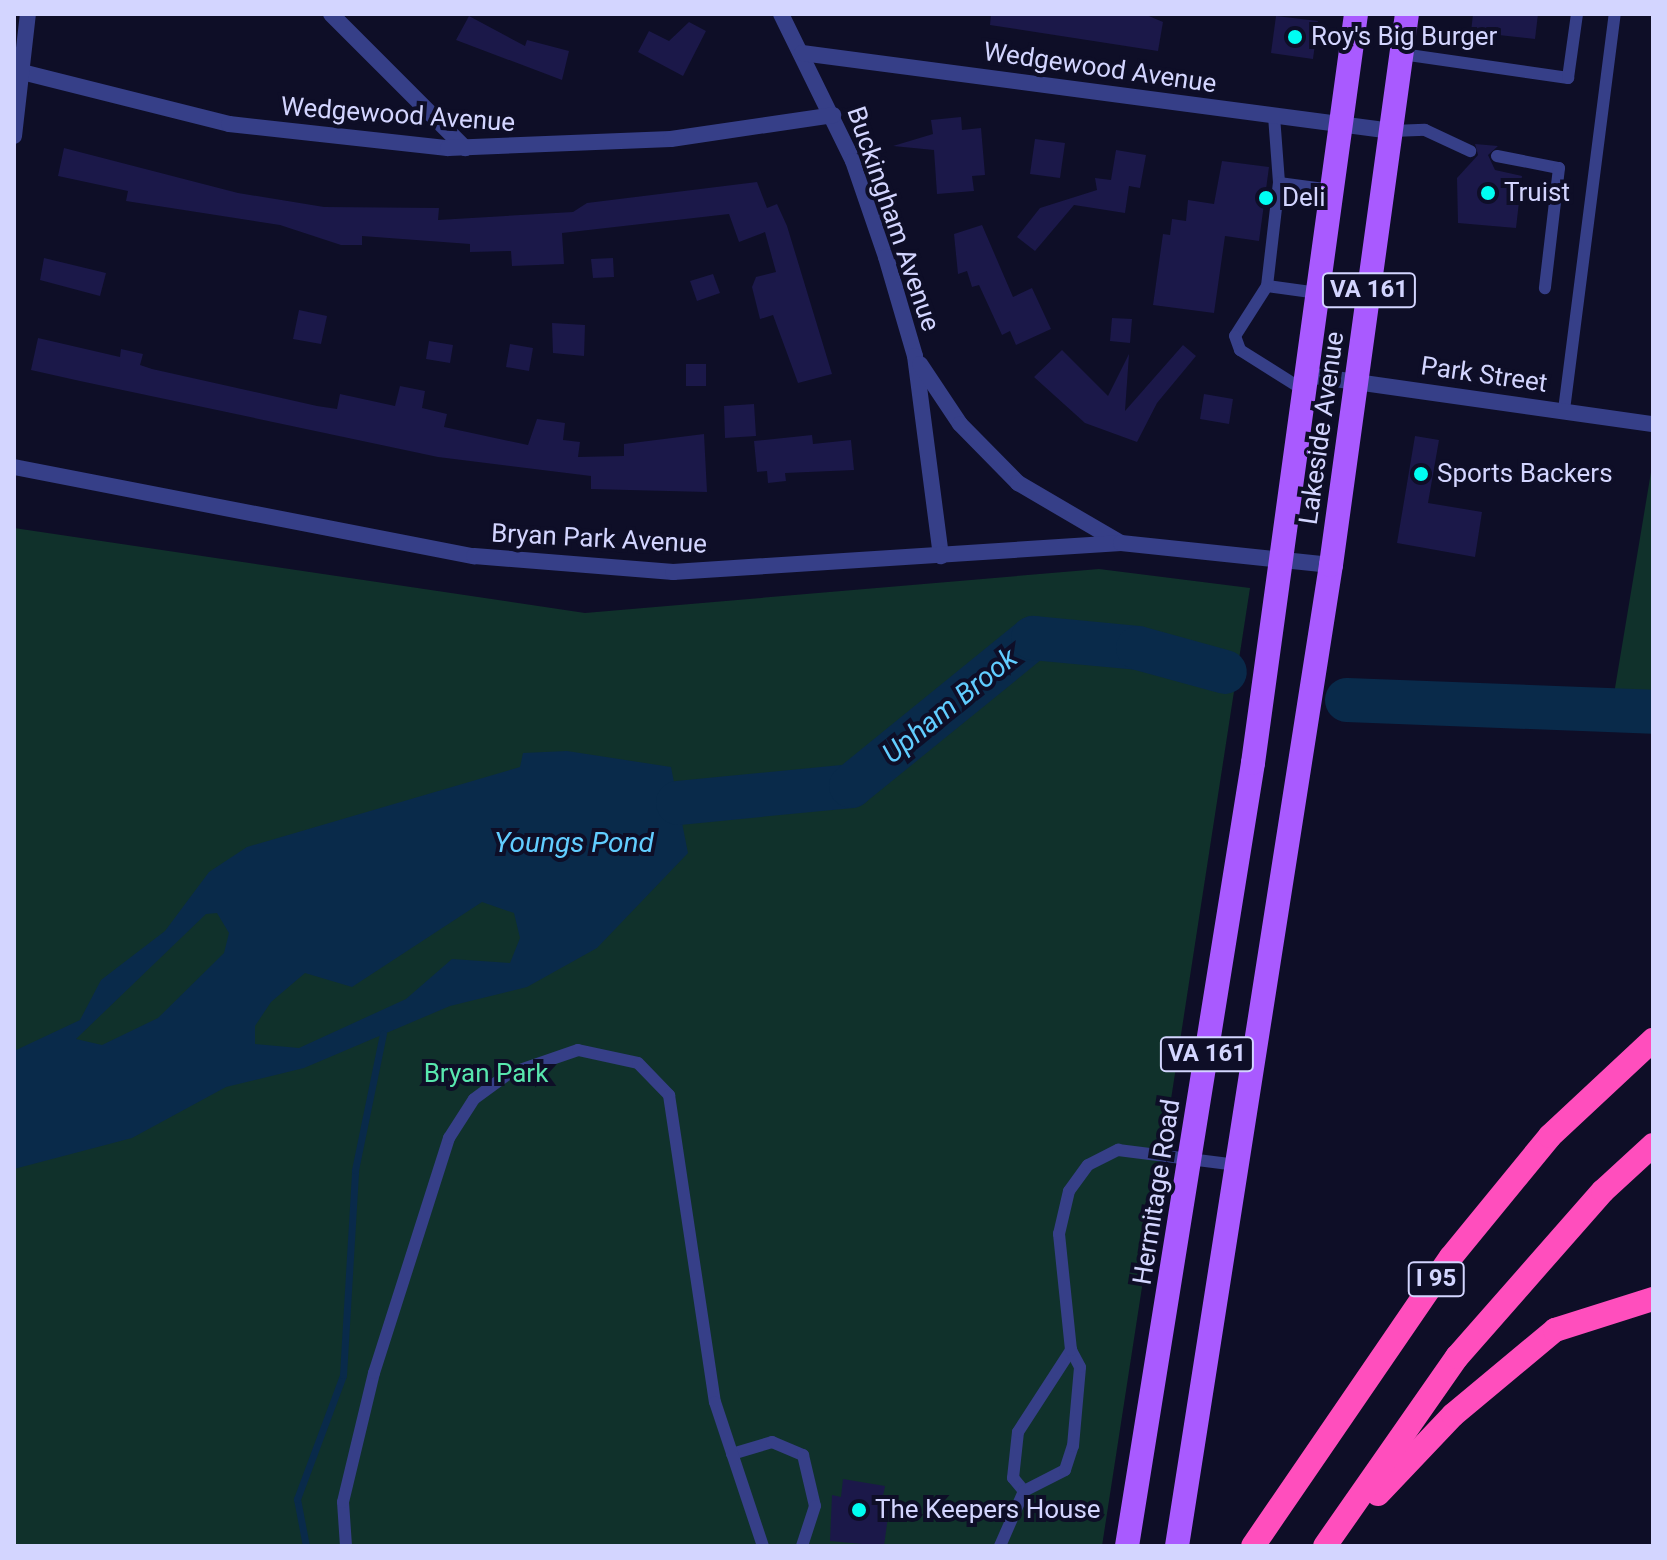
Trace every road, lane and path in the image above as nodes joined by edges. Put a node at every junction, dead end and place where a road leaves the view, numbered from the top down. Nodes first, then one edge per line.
1 (28, 14) edge
2 (331, 14) edge
3 (781, 14) edge
4 (1356, 14) edge
5 (1407, 14) edge
6 (1577, 14) edge
7 (1615, 14) edge
8 (802, 53) junction
9 (1402, 54) junction
10 (18, 71) edge
11 (833, 115) junction
12 (1274, 116) junction
13 (1340, 125) junction
14 (1392, 131) junction
15 (14, 136) edge
16 (465, 148) junction
17 (1470, 151) dead end
18 (1497, 156) dead end
19 (1279, 183) junction
20 (1332, 190) junction
21 (1267, 286) junction
22 (1545, 288) dead end
23 (1318, 293) junction
24 (915, 356) junction
25 (1356, 382) junction
26 (1306, 383) junction
27 (1564, 410) junction
28 (1653, 424) edge
29 (14, 467) edge
30 (1121, 543) junction
31 (941, 556) junction
32 (1282, 560) junction
33 (1331, 565) junction
34 (1653, 1040) edge
35 (1653, 1145) edge
36 (1191, 1156) junction
37 (1237, 1165) junction
38 (1653, 1299) edge
39 (1071, 1350) junction
40 (732, 1454) junction
41 (1024, 1491) junction
42 (346, 1546) edge
43 (763, 1546) edge
44 (802, 1546) edge
45 (1000, 1546) edge
46 (1127, 1546) edge
47 (1177, 1546) edge
48 (1253, 1546) edge
49 (1328, 1546) edge

1 - 10 street
2 - 16 street
3 - 8 street, Buckingham Avenue
4 - 13 main road, Lakeside Avenue / VA 161
5 - 9 main road, Lakeside Avenue / VA 161
6 - 9 lane
7 - 27 lane
8 - 11 street, Buckingham Avenue
8 - 12 street, Wedgewood Avenue
9 - 14 main road, Lakeside Avenue / VA 161
10 - 15 street
10 - 16 street, Wedgewood Avenue
11 - 16 street, Wedgewood Avenue
11 - 24 street, Buckingham Avenue
12 - 13 street, Wedgewood Avenue
12 - 19 lane
13 - 14 street, Wedgewood Avenue
13 - 20 main road, Lakeside Avenue / VA 161
14 - 17 lane
14 - 25 main road, Lakeside Avenue / VA 161
18 - 22 lane
19 - 20 lane
19 - 21 lane
20 - 23 main road, Lakeside Avenue / VA 161
21 - 23 lane
21 - 26 lane
23 - 26 main road, Lakeside Avenue / VA 161
24 - 30 street, Buckingham Avenue
24 - 31 street, Buckingham Avenue
25 - 26 street, Park Street
25 - 27 street, Park Street
25 - 33 main road, Lakeside Avenue / VA 161
26 - 32 main road, Lakeside Avenue / VA 161
27 - 28 street, Park Street
29 - 31 street, Bryan Park Avenue
30 - 31 street, Bryan Park Avenue
30 - 32 street, Bryan Park Avenue
32 - 33 street, Bryan Park Avenue
32 - 36 main road, Hermitage Road / VA 161
33 - 37 main road, VA 161
34 - 48 highway, I 95
35 - 49 highway, I 95
36 - 37 lane
36 - 39 lane
36 - 46 main road, Hermitage Road / VA 161
37 - 47 main road, VA 161
38 - 49 highway
39 - 41 lane
39 - 41 lane
40 - 42 lane
40 - 43 lane
40 - 44 lane
41 - 45 lane

